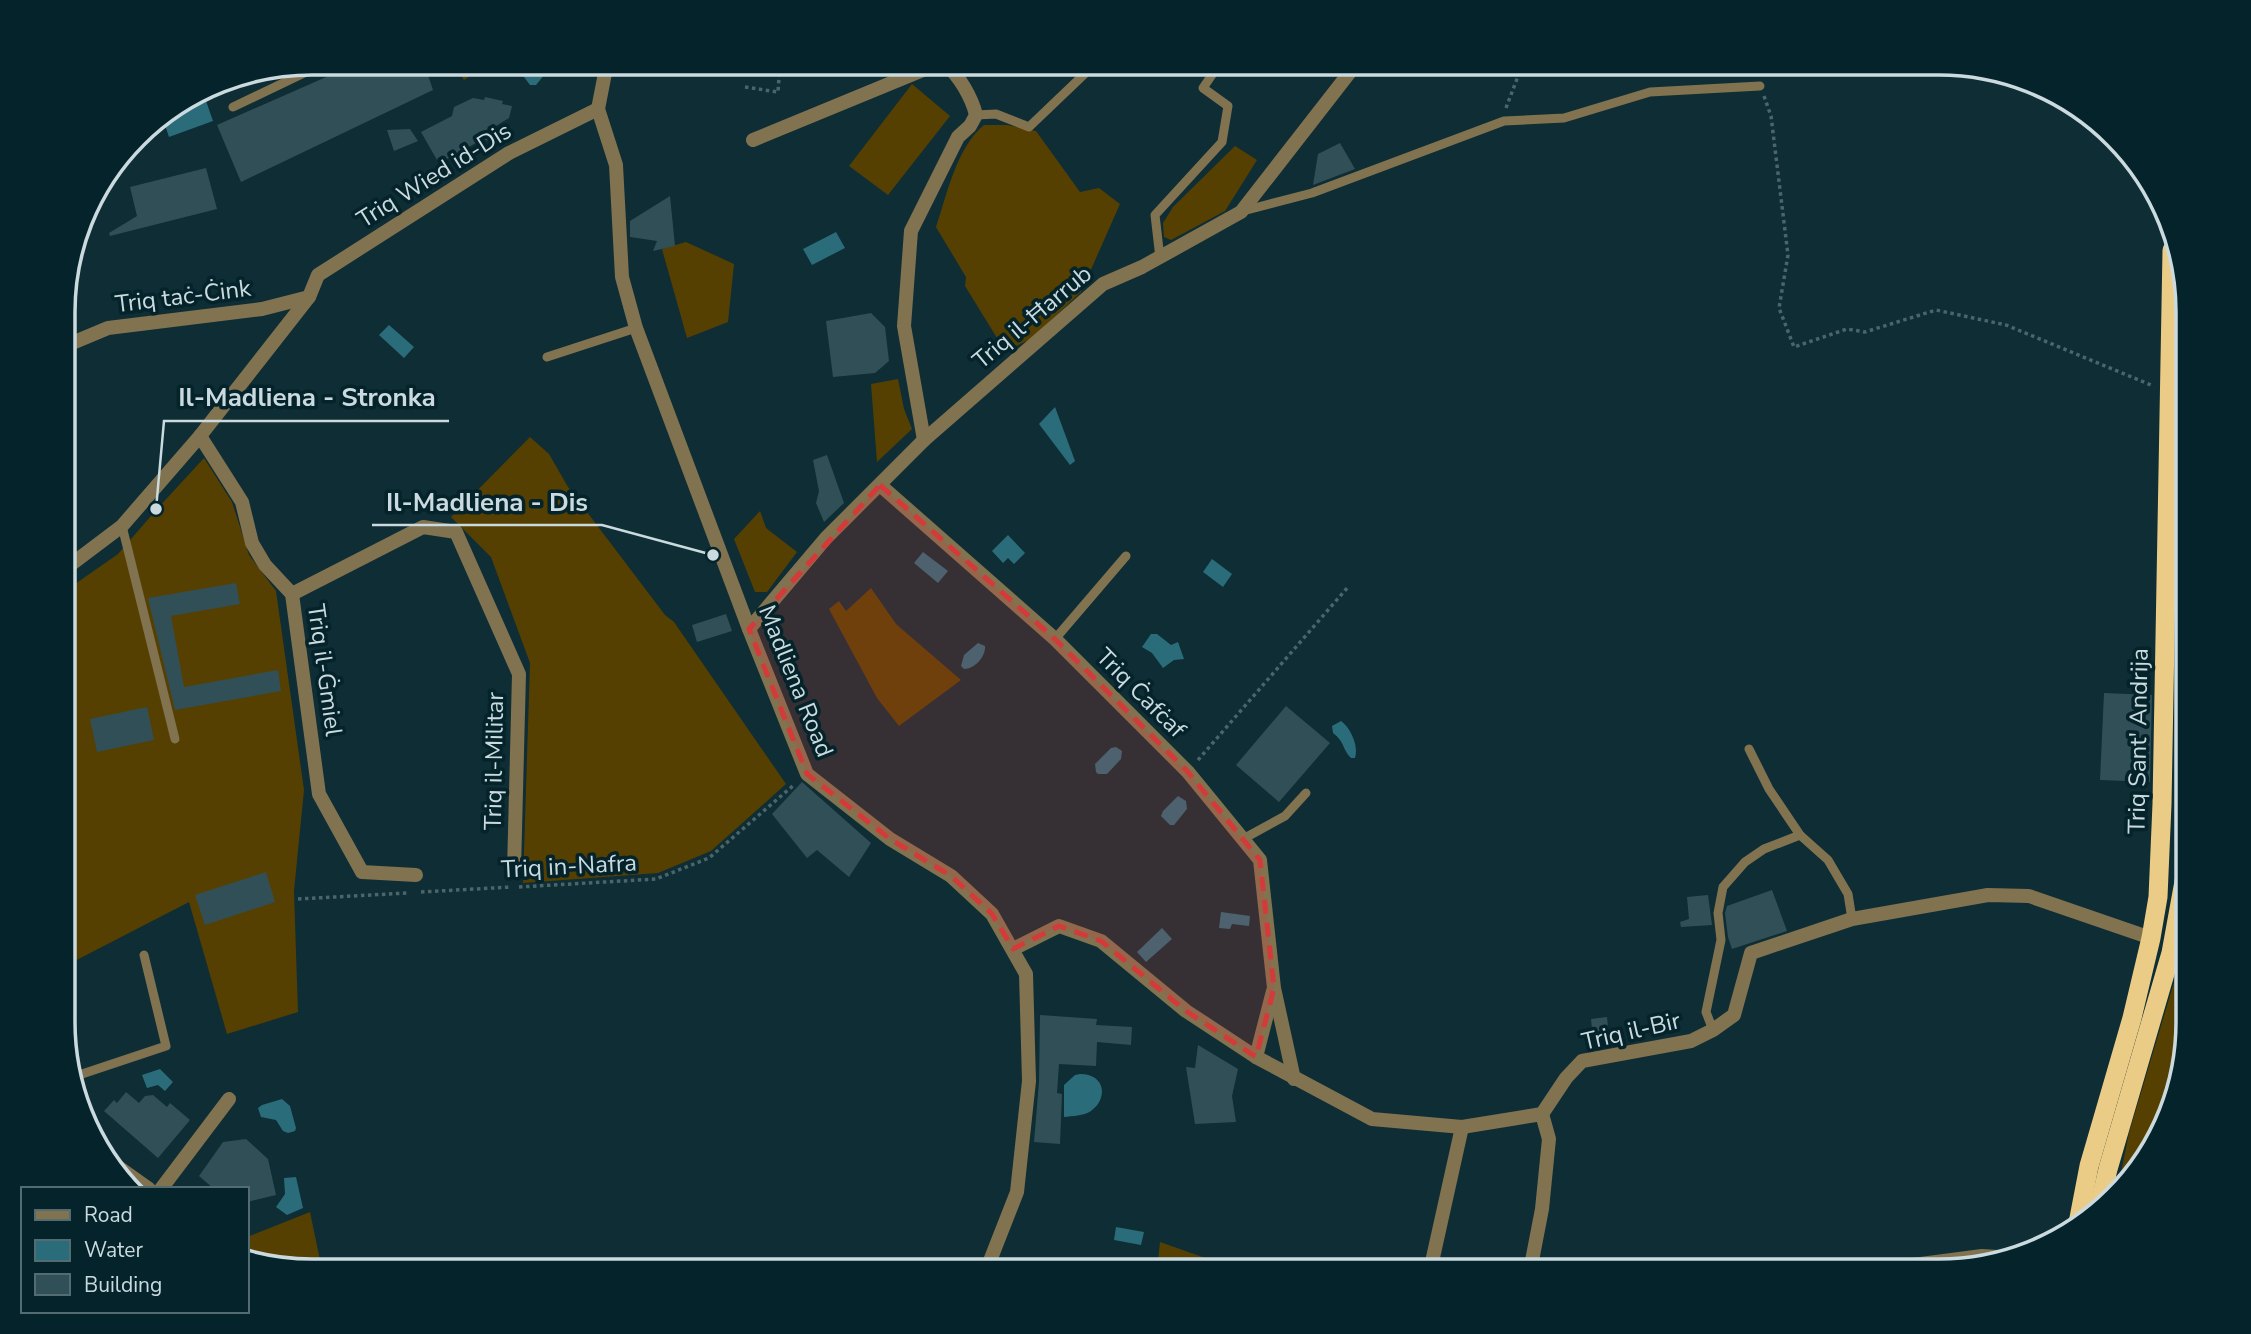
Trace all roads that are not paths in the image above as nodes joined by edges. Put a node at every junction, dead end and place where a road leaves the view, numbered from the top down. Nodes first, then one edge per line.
1 (605, 75) edge
2 (911, 75) edge
3 (956, 75) edge
4 (1083, 75) edge
5 (1212, 75) edge
6 (1348, 75) edge
7 (298, 76) edge
8 (1760, 86) road end
9 (233, 107) dead end
10 (598, 109) junction
11 (976, 115) junction
12 (753, 140) dead end
13 (1241, 212) junction
14 (1160, 258) junction
15 (2172, 270) edge
16 (309, 297) junction
17 (636, 328) junction
18 (75, 342) edge
19 (547, 357) dead end
20 (200, 436) junction
21 (924, 440) junction
22 (880, 485) junction
23 (122, 526) junction
24 (1126, 556) dead end
25 (75, 561) edge
26 (292, 594) junction
27 (749, 629) junction
28 (1055, 639) junction
29 (174, 739) dead end
30 (1749, 750) dead end
31 (1307, 793) dead end
32 (1800, 835) junction
33 (1243, 839) junction
34 (514, 870) dead end
35 (416, 874) dead end
36 (1852, 919) junction
37 (2175, 932) edge
38 (2151, 939) junction
39 (1013, 949) junction
40 (144, 956) dead end
41 (1274, 988) junction
42 (1713, 1030) junction
43 (1256, 1057) junction
44 (81, 1075) edge
45 (1294, 1079) junction
46 (229, 1099) dead end
47 (1542, 1114) junction
48 (1462, 1127) junction
49 (162, 1187) edge
50 (2103, 1192) edge
51 (2080, 1212) edge
52 (1433, 1258) edge
53 (1532, 1258) edge
54 (991, 1259) edge

1 - 10 street
2 - 12 street
3 - 11 street
4 - 11 lane
5 - 14 lane
6 - 13 street, Triq il-Ħarrub
7 - 9 lane
8 - 13 lane
10 - 16 street, Triq Wied id-Dis
10 - 17 street, Madliena Road
11 - 21 street
13 - 14 street, Triq il-Ħarrub
14 - 21 street, Triq il-Ħarrub
15 - 38 highway, Triq Sant' Andrija
16 - 18 street, Triq taċ-Ċink
16 - 20 street, Triq Wied id-Dis
17 - 19 lane
17 - 27 street, Madliena Road
20 - 23 street, Triq Wied id-Dis
20 - 26 street, Triq il-Ġmiel
21 - 22 street, Triq il-Ħarrub
22 - 27 street, Triq il-Ħarrub
22 - 28 street, Triq Ċafċaf
23 - 25 street, Triq Wied id-Dis
23 - 29 lane
24 - 28 lane
26 - 34 street, Triq il-Militar
26 - 35 street, Triq il-Ġmiel
27 - 39 street, Madliena Road
28 - 33 street, Triq Ċafċaf
30 - 32 lane
31 - 33 lane
32 - 36 lane
32 - 42 lane
33 - 41 street, Triq Ċafċaf
36 - 38 street, Triq il-Bir
36 - 42 street, Triq il-Bir
37 - 50 highway
38 - 51 highway, Triq Sant' Andrija
39 - 43 street
39 - 54 street, Madliena Road
40 - 44 lane
41 - 43 street, Triq Ċafċaf
41 - 45 street, Triq Ċafċaf
42 - 47 street, Triq il-Bir
43 - 45 street
45 - 48 street
46 - 49 street
47 - 48 street
47 - 53 street
48 - 52 street

